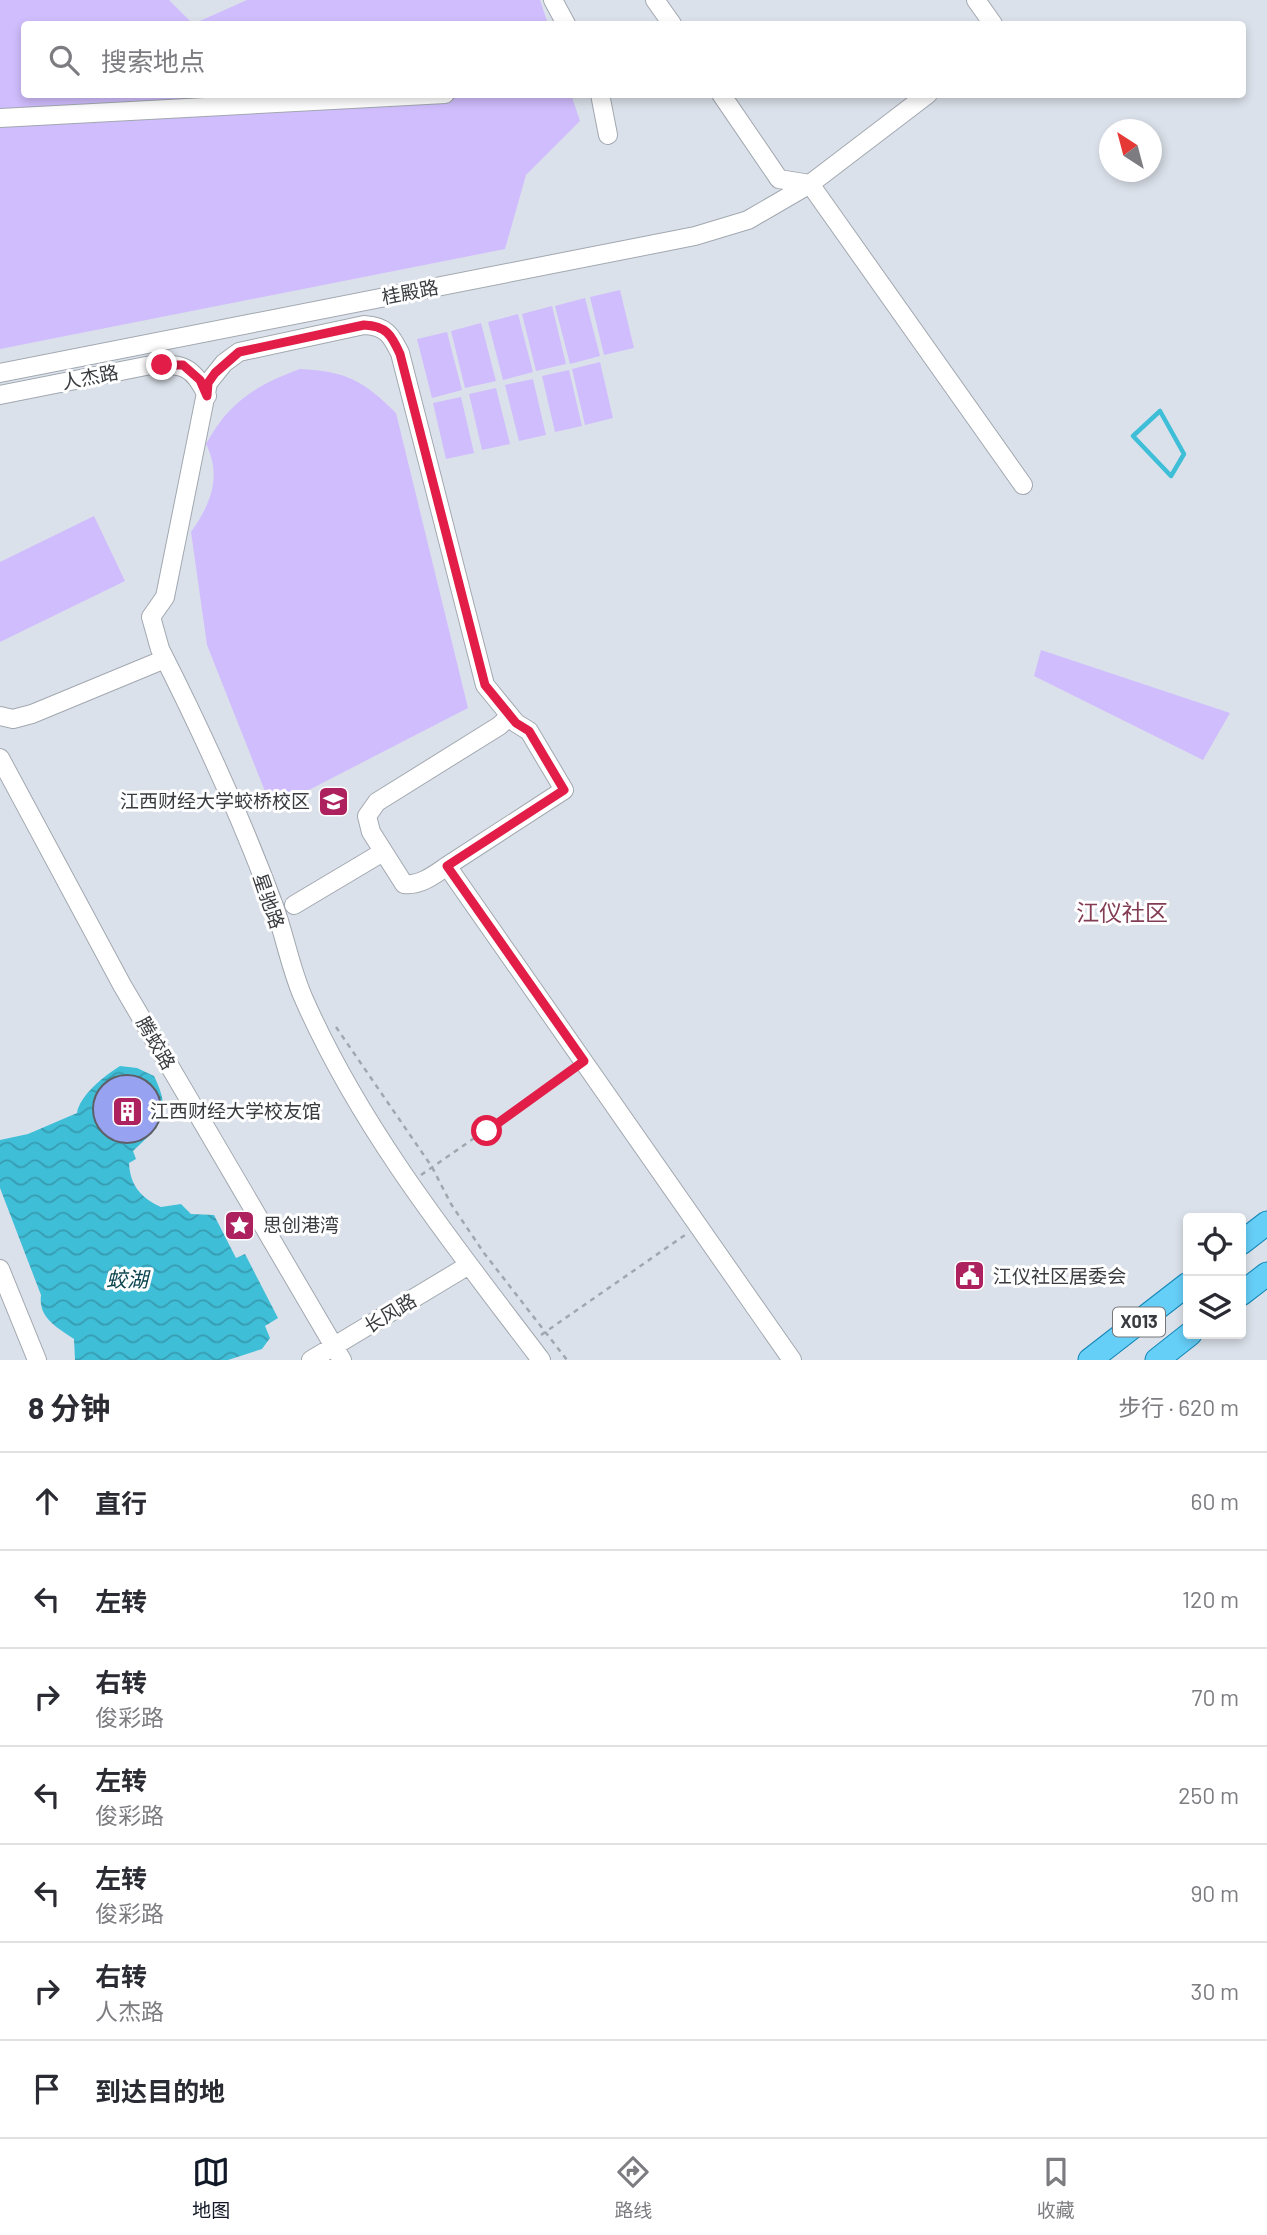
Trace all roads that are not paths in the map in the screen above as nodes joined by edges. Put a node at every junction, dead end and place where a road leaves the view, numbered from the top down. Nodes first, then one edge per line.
1 (553, 0) edge
2 (655, 0) edge
3 (976, 0) edge
4 (564, 21) edge
5 (670, 21) edge
6 (991, 21) edge
7 (370, 98) edge
8 (601, 98) edge
9 (724, 98) edge
10 (923, 98) edge
11 (0, 118) edge
12 (608, 135) dead end
13 (810, 184) junction
14 (0, 373) edge
15 (0, 395) edge
16 (207, 396) junction
17 (1023, 485) dead end
18 (165, 659) junction
19 (0, 716) edge
20 (510, 716) junction
21 (0, 758) edge
22 (17, 788) junction
23 (0, 796) edge
24 (383, 852) junction
25 (447, 866) junction
26 (294, 905) dead end
27 (1267, 1223) edge
28 (1246, 1239) edge
29 (469, 1265) junction
30 (0, 1269) edge
31 (1267, 1274) edge
32 (1183, 1288) edge
33 (1246, 1290) edge
34 (1184, 1339) edge
35 (338, 1353) edge
36 (37, 1360) edge
37 (311, 1360) edge
38 (541, 1360) edge
39 (792, 1360) edge
40 (1090, 1360) edge
41 (1157, 1360) edge

1 - 4 street
2 - 5 street
3 - 6 street
7 - 11 street
8 - 12 street
9 - 13 street
10 - 13 street, 桂殿路
13 - 14 street, 桂殿路
13 - 17 street
15 - 16 street, 人杰路
16 - 18 street, 星驰路
16 - 20 street
18 - 19 street
18 - 29 street, 星驰路
20 - 24 street
20 - 25 street
21 - 22 street, 腾蛟路
22 - 23 street
22 - 35 street, 腾蛟路
24 - 25 street
24 - 26 street
25 - 39 street
27 - 28 main road
29 - 35 street, 长风路
29 - 38 street, 星驰路
30 - 36 street
31 - 33 main road
32 - 40 main road, X013
34 - 41 main road, X013
35 - 37 street, 长风路

